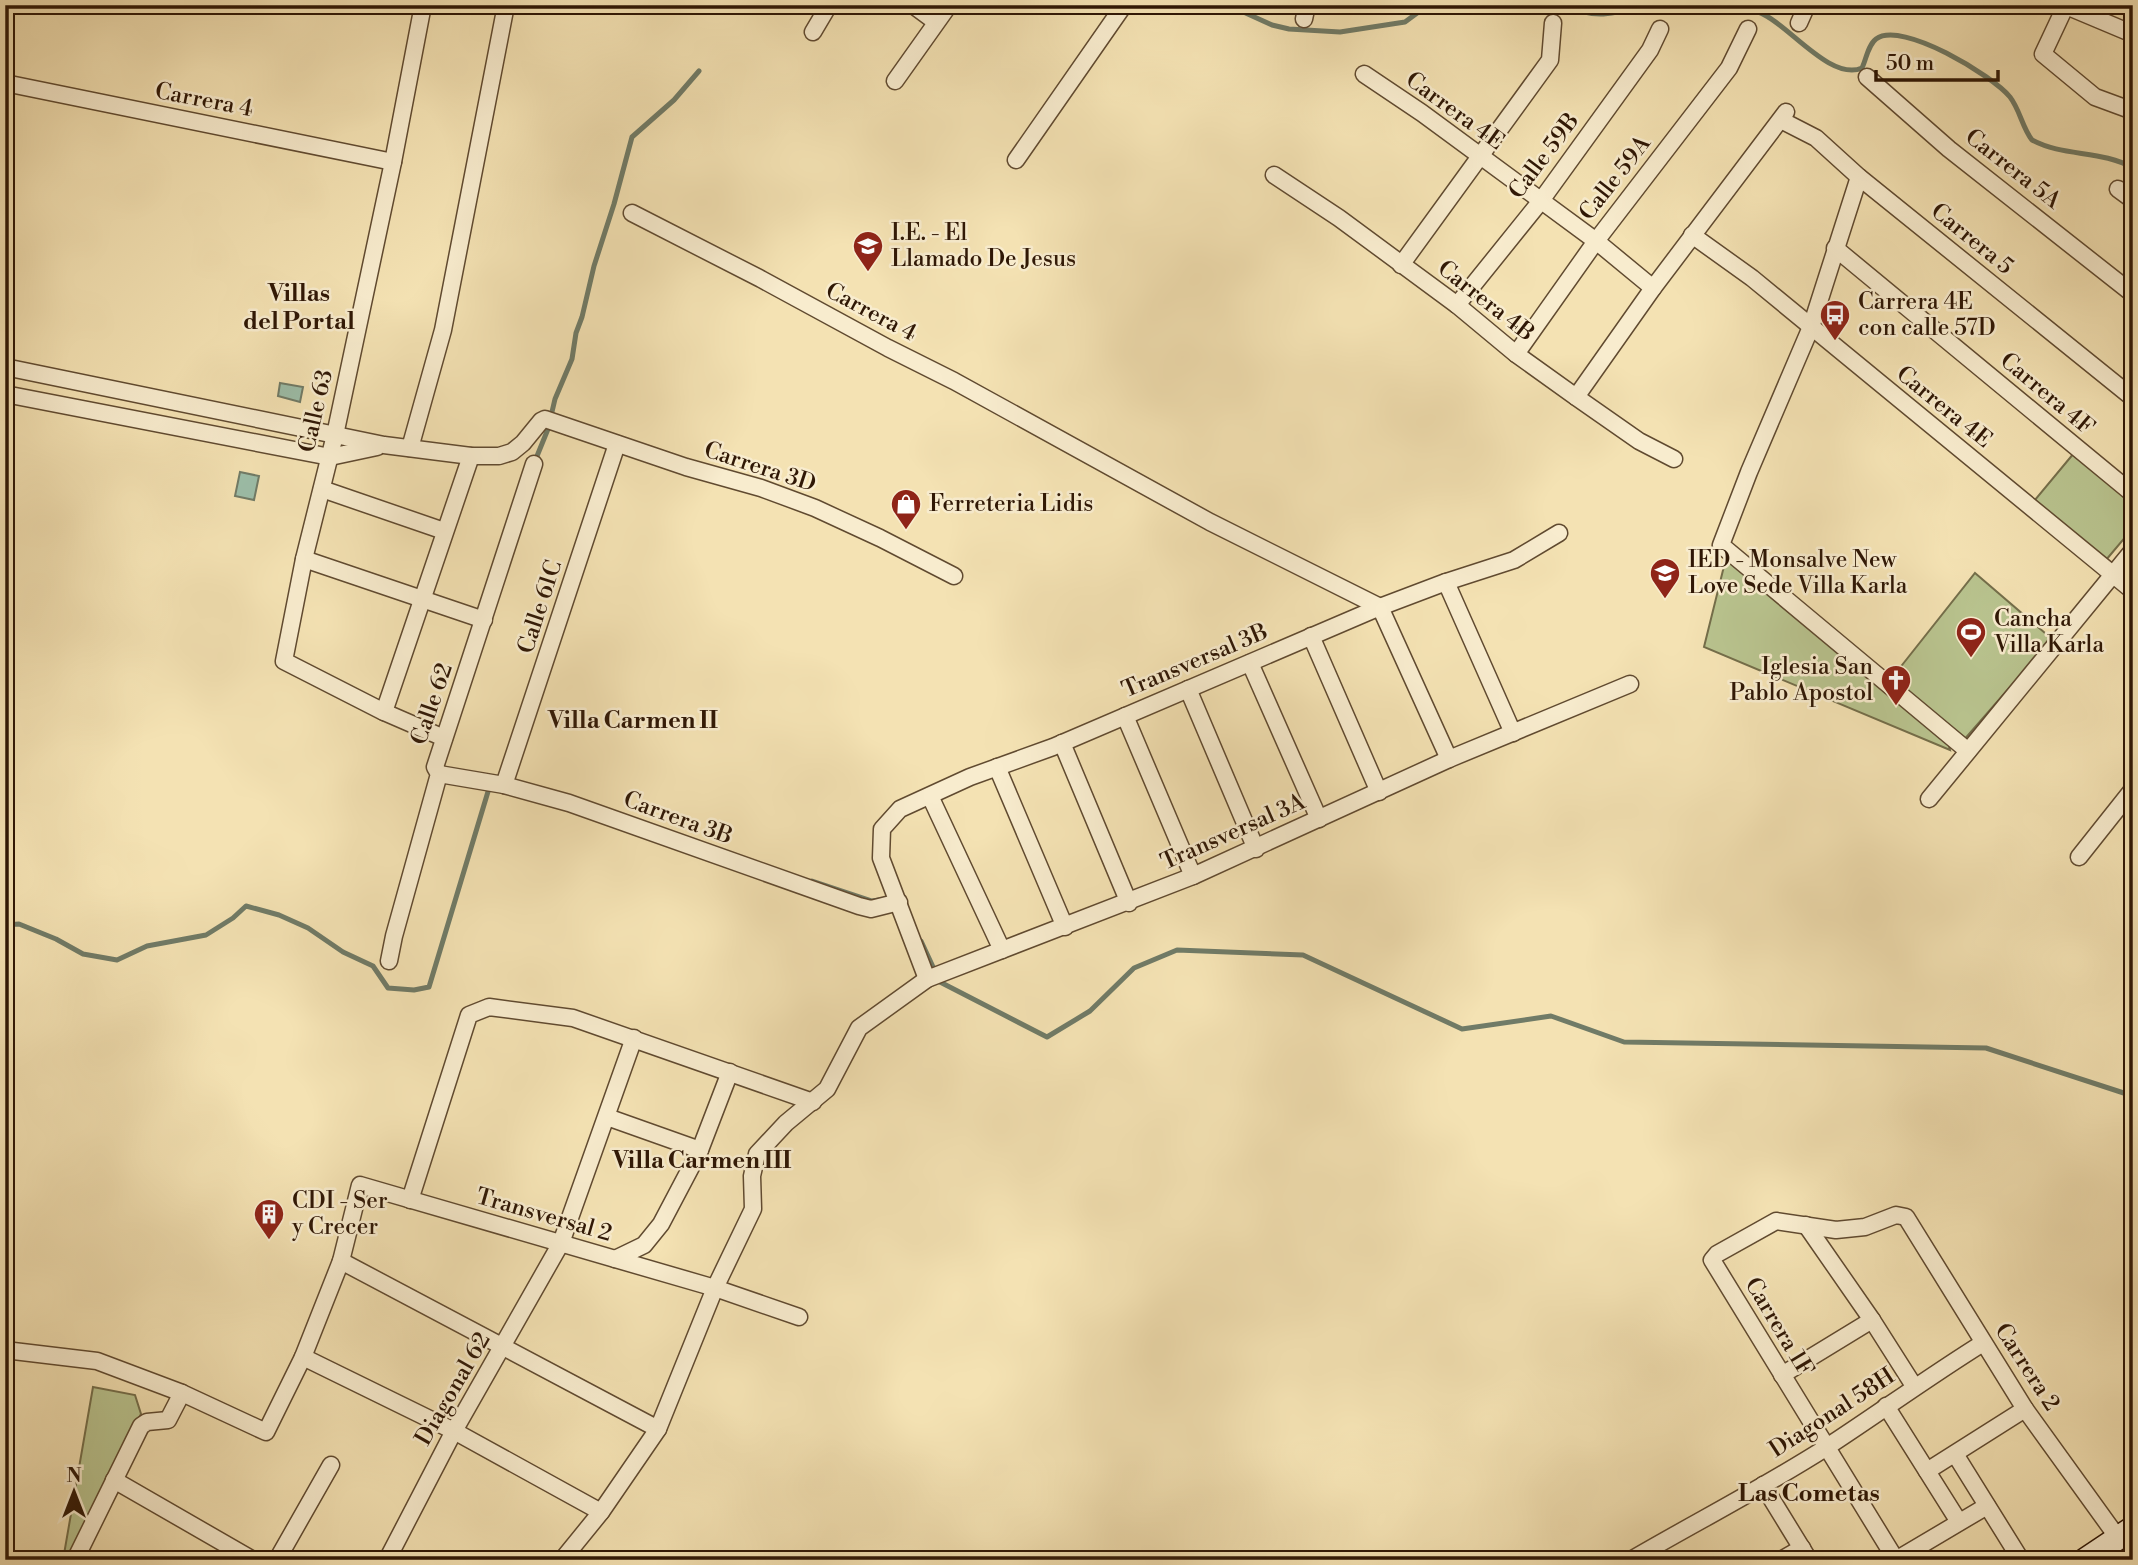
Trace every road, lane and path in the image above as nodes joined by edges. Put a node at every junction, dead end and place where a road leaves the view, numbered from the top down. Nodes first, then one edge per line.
1 (423, 5) edge
2 (506, 5) edge
3 (830, 5) edge
4 (913, 5) edge
5 (949, 5) edge
6 (1124, 5) edge
7 (1807, 5) edge
8 (2065, 5) edge
9 (936, 22) junction
10 (1553, 23) dead end
11 (1799, 23) dead end
12 (1660, 29) dead end
13 (1748, 29) dead end
14 (813, 32) dead end
15 (2133, 34) edge
16 (1364, 74) dead end
17 (1867, 77) dead end
18 (895, 80) dead end
19 (5, 83) edge
20 (2133, 111) edge
21 (1481, 157) junction
22 (1016, 160) dead end
23 (393, 162) junction
24 (1274, 175) dead end
25 (1859, 177) junction
26 (2118, 189) dead end
27 (2133, 200) edge
28 (1540, 202) junction
29 (632, 213) dead end
30 (1692, 236) junction
31 (1595, 241) junction
32 (1835, 248) junction
33 (1401, 265) junction
34 (1653, 288) junction
35 (2133, 294) edge
36 (1457, 305) junction
37 (1811, 327) junction
38 (1516, 354) junction
39 (5, 367) edge
40 (28, 372) junction
41 (5, 394) edge
42 (1576, 397) junction
43 (22, 398) junction
44 (2133, 398) edge
45 (335, 435) junction
46 (617, 444) junction
47 (384, 445) junction
48 (410, 448) junction
49 (471, 456) junction
50 (330, 457) junction
51 (1674, 459) dead end
52 (534, 464) dead end
53 (322, 489) junction
54 (2133, 494) edge
55 (444, 531) junction
56 (1559, 533) dead end
57 (2133, 550) edge
58 (304, 559) junction
59 (2112, 575) junction
60 (954, 576) dead end
61 (1446, 582) junction
62 (2133, 591) edge
63 (421, 598) junction
64 (1380, 607) junction
65 (484, 620) junction
66 (1311, 636) junction
67 (1250, 663) junction
68 (1630, 684) dead end
69 (1188, 689) junction
70 (384, 712) junction
71 (1125, 716) junction
72 (1513, 733) junction
73 (444, 738) junction
74 (1062, 743) junction
75 (1968, 751) junction
76 (1449, 759) junction
77 (997, 767) junction
78 (439, 774) junction
79 (504, 785) junction
80 (2133, 789) edge
81 (1379, 792) junction
82 (930, 796) junction
83 (1929, 799) dead end
84 (1319, 819) junction
85 (1256, 849) junction
86 (2079, 857) dead end
87 (1193, 876) junction
88 (899, 902) junction
89 (1129, 903) junction
90 (1065, 927) junction
91 (1002, 950) junction
92 (389, 961) dead end
93 (927, 979) junction
94 (634, 1038) junction
95 (730, 1072) junction
96 (813, 1102) junction
97 (607, 1117) junction
98 (700, 1150) junction
99 (410, 1199) junction
100 (1806, 1225) junction
101 (561, 1243) junction
102 (615, 1259) junction
103 (341, 1261) junction
104 (715, 1287) junction
105 (799, 1318) dead end
106 (1872, 1320) junction
107 (1983, 1343) junction
108 (503, 1346) junction
109 (5, 1350) edge
110 (303, 1357) junction
111 (1782, 1375) junction
112 (1914, 1386) junction
113 (182, 1393) junction
114 (1886, 1406) junction
115 (2025, 1409) junction
116 (658, 1429) junction
117 (454, 1431) junction
118 (1826, 1447) junction
119 (1955, 1454) junction
120 (331, 1465) dead end
121 (1927, 1471) junction
122 (114, 1480) junction
123 (1763, 1485) junction
124 (1987, 1506) junction
125 (601, 1512) junction
126 (1959, 1522) junction
127 (2125, 1533) edge
128 (1806, 1554) edge
129 (1642, 1557) edge
130 (75, 1560) edge
131 (253, 1560) edge
132 (277, 1560) edge
133 (387, 1560) edge
134 (562, 1560) edge
135 (1781, 1560) edge
136 (1896, 1560) edge
137 (2021, 1560) edge
138 (2085, 1560) edge

1 - 23 street, Calle 63
2 - 48 street
3 - 14 street
4 - 9 street
5 - 9 street
6 - 22 street
7 - 11 street
8 - 15 street
8 - 20 street
9 - 18 street
10 - 21 street
12 - 28 street, Calle 59B
13 - 31 street, Calle 59A
16 - 21 street, Carrera 4E
17 - 35 street, Carrera 5A
19 - 23 street, Carrera 4
21 - 28 street, Carrera 4E
21 - 33 street
23 - 45 street, Calle 63
24 - 33 street, Carrera 4B
25 - 30 street, Carrera 5
25 - 32 street
25 - 44 street, Carrera 5
26 - 27 street
28 - 31 street, Carrera 4E
28 - 36 street, Calle 59B
29 - 64 street, Carrera 4
30 - 34 street
30 - 37 street, Carrera 4E
31 - 34 street, Carrera 4E
31 - 38 street, Calle 59A
32 - 37 street
32 - 54 street, Carrera 4F
33 - 36 street, Carrera 4B
34 - 42 street
36 - 38 street, Carrera 4B
37 - 59 street, Carrera 4E
37 - 75 street
38 - 42 street, Carrera 4B
39 - 40 street
40 - 43 street
40 - 45 street
41 - 43 street
42 - 51 street, Carrera 4B
43 - 50 street
45 - 47 street
45 - 50 street, Calle 63
46 - 49 street, Carrera 3D
46 - 60 street, Carrera 3D
46 - 79 street, Calle 61C
47 - 48 street
47 - 50 street
48 - 49 street
49 - 55 street
50 - 53 street, Calle 63
52 - 65 street, Calle 62
53 - 55 street
53 - 58 street, Calle 63
55 - 63 street
56 - 61 street, Transversal 3B
57 - 59 street
58 - 63 street
58 - 70 street, Calle 63
59 - 62 street, Carrera 4E
59 - 75 street
61 - 64 street, Transversal 3B
61 - 72 street
63 - 65 street
63 - 70 street
64 - 66 street, Transversal 3B
64 - 76 street
65 - 73 street, Calle 62
66 - 67 street, Transversal 3B
66 - 81 street
67 - 69 street, Transversal 3B
67 - 84 street
68 - 72 street, Transversal 3A
69 - 71 street, Transversal 3B
69 - 85 street
70 - 73 street
71 - 74 street, Transversal 3B
71 - 87 street
72 - 76 street, Transversal 3A
73 - 78 street, Calle 62
74 - 77 street, Transversal 3B
74 - 89 street
75 - 83 street
76 - 81 street, Transversal 3A
77 - 82 street, Transversal 3B
77 - 90 street
78 - 79 street, Carrera 3B
78 - 92 street, Calle 62
79 - 88 street, Carrera 3B
80 - 86 street
81 - 84 street, Transversal 3A
82 - 88 street, Transversal 3B
82 - 91 street
84 - 85 street, Transversal 3A
85 - 87 street, Transversal 3A
87 - 89 street, Transversal 3A
88 - 93 street
89 - 90 street, Transversal 3A
90 - 91 street, Transversal 3A
91 - 93 street, Transversal 3A
93 - 96 street, Transversal 3A
94 - 95 street
94 - 97 street, Diagonal 62
94 - 99 street
95 - 96 street
95 - 98 street
96 - 104 street
97 - 98 street
97 - 101 street, Diagonal 62
98 - 102 street
99 - 101 street, Transversal 2
99 - 103 street, Transversal 2
100 - 106 street
100 - 107 street, Carrera 2
100 - 111 street, Carrera 1F
101 - 102 street, Transversal 2
101 - 108 street, Diagonal 62
102 - 104 street, Transversal 2
103 - 108 street
103 - 110 street
104 - 105 street, Transversal 2
104 - 116 street
106 - 111 street
106 - 112 street
107 - 112 street, Diagonal 58H
107 - 115 street, Carrera 2
108 - 116 street
108 - 117 street, Diagonal 62
109 - 113 street
110 - 113 street
110 - 117 street
111 - 118 street, Carrera 1F
112 - 114 street, Diagonal 58H
113 - 122 street
114 - 118 street, Diagonal 58H
114 - 121 street
115 - 119 street
115 - 127 street, Carrera 2
116 - 125 street
117 - 125 street
117 - 133 street, Diagonal 62
118 - 123 street, Diagonal 58H
118 - 136 street, Carrera 1F
119 - 121 street
119 - 124 street
120 - 132 street
121 - 126 street
122 - 130 street
122 - 131 street
123 - 128 street
123 - 129 street, Diagonal 58H
124 - 126 street
124 - 137 street
125 - 134 street
126 - 136 street
127 - 138 main road
128 - 135 street

